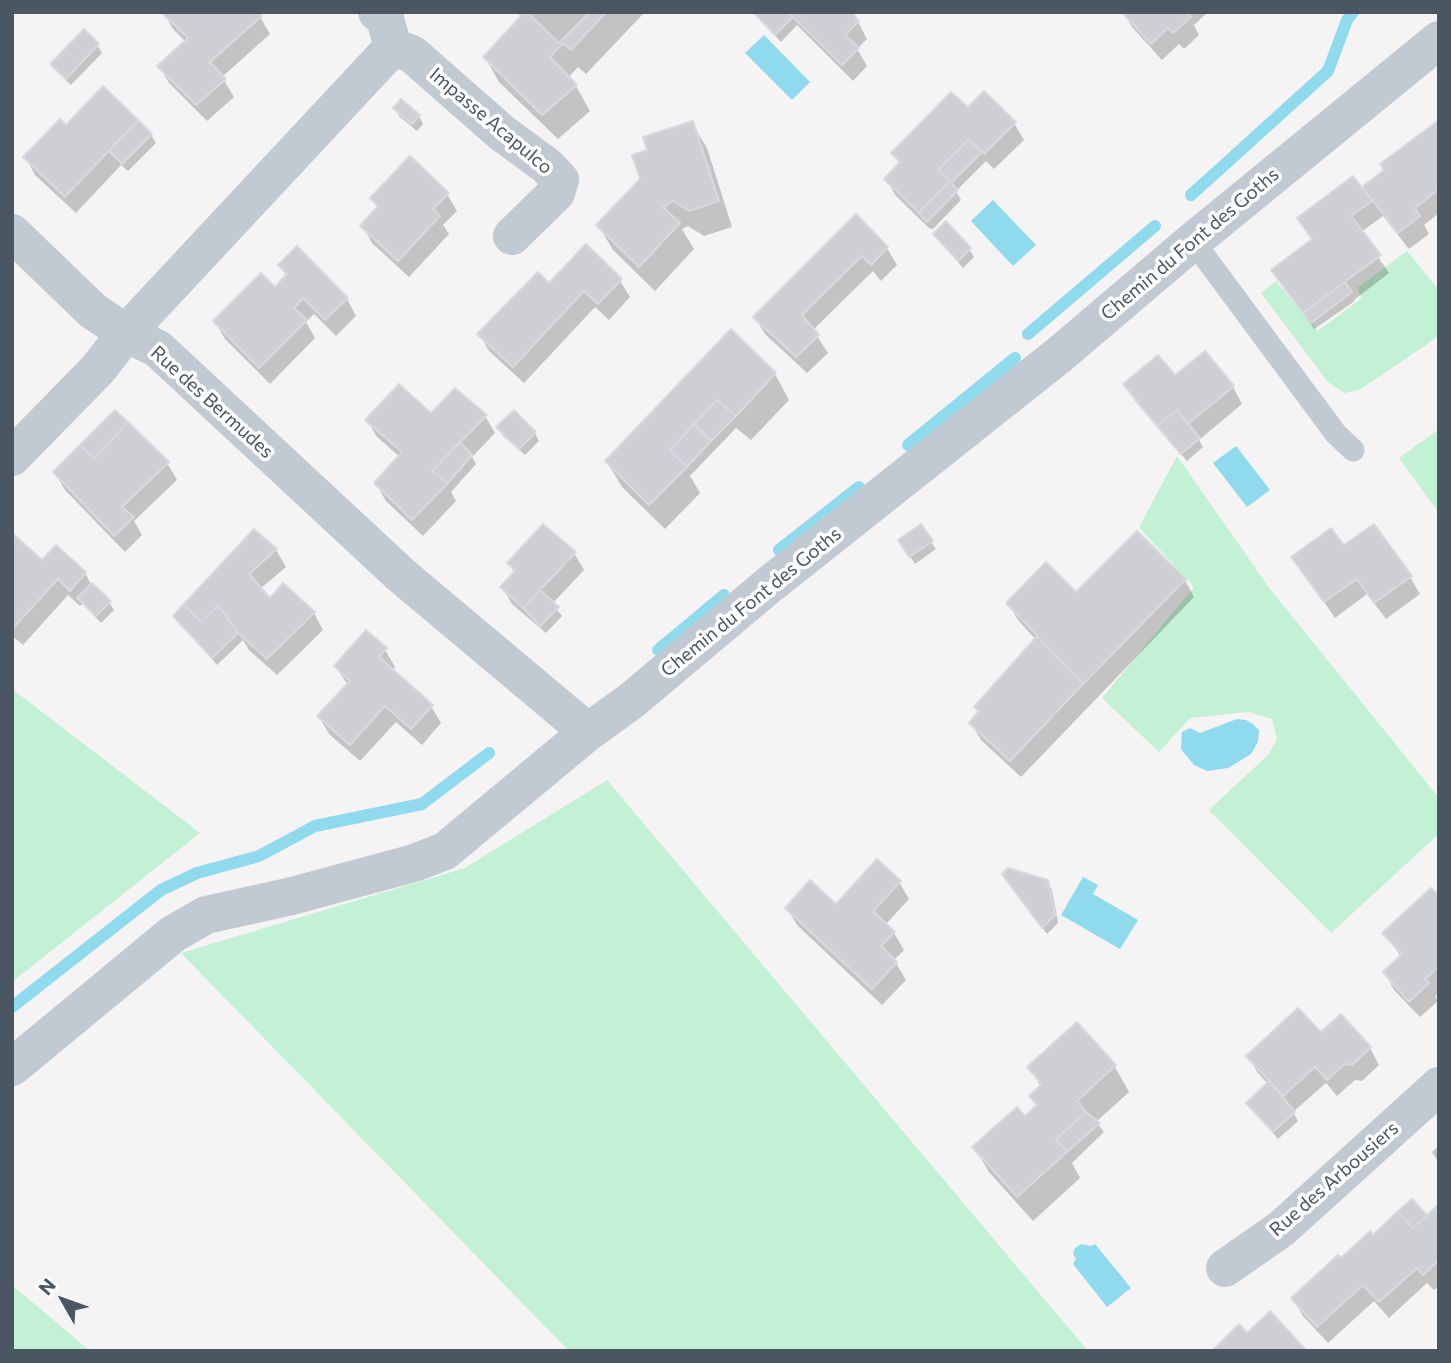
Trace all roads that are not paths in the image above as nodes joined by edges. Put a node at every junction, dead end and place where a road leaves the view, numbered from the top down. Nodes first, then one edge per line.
1 (377, 12) edge
2 (1439, 40) edge
3 (393, 47) junction
4 (12, 233) edge
5 (512, 236) dead end
6 (1193, 241) junction
7 (126, 333) junction
8 (1353, 450) dead end
9 (12, 457) edge
10 (588, 732) junction
11 (12, 1067) edge
12 (1439, 1086) edge
13 (1225, 1268) dead end

1 - 3 street
2 - 6 street, Chemin du Font des Goths
3 - 5 street, Impasse Acapulco
3 - 7 street
4 - 7 street, Rue des Bermudes
6 - 8 lane
6 - 10 street, Chemin du Font des Goths
7 - 9 street
7 - 10 street, Rue des Bermudes
10 - 11 street, Chemin du Font des Goths
12 - 13 street, Rue des Arbousiers

